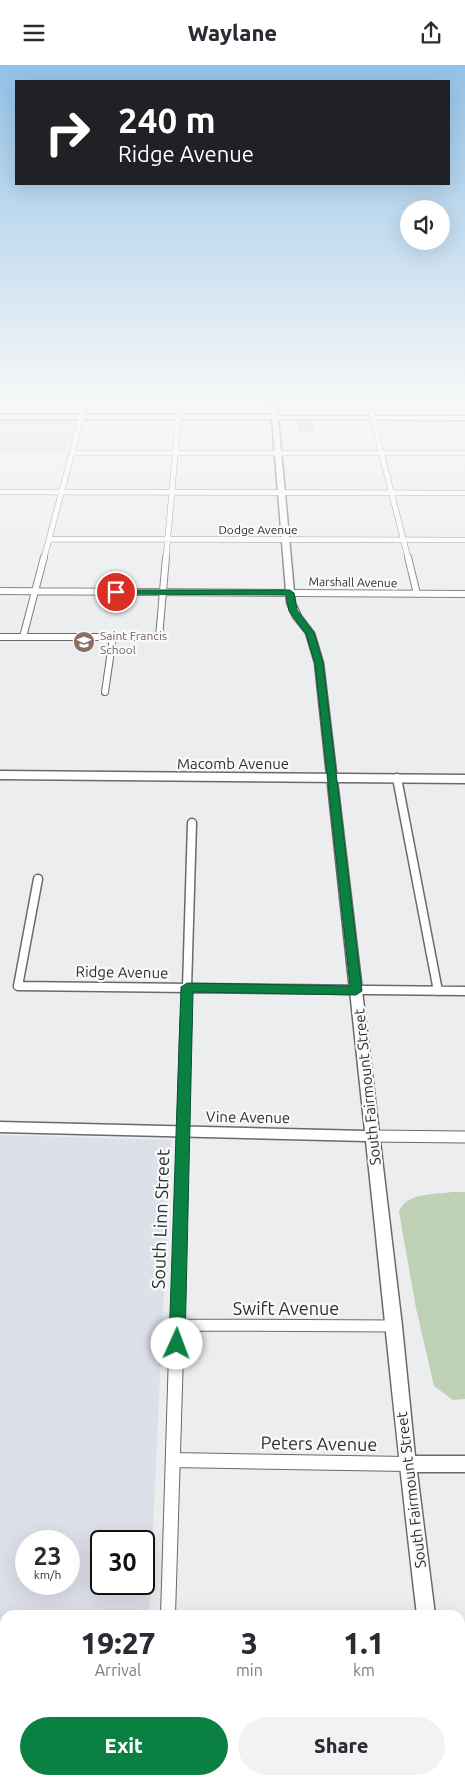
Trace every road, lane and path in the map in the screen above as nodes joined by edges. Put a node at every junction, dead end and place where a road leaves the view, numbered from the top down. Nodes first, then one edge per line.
1 (66, 480) edge
2 (173, 480) edge
3 (279, 480) edge
4 (388, 480) edge
5 (0, 492) edge
6 (63, 493) junction
7 (172, 493) junction
8 (280, 493) junction
9 (392, 493) junction
10 (465, 493) edge
11 (50, 539) junction
12 (168, 539) junction
13 (285, 539) junction
14 (404, 540) junction
15 (465, 540) edge
16 (0, 591) edge
17 (36, 592) junction
18 (163, 593) junction
19 (290, 593) junction
20 (417, 594) junction
21 (465, 594) edge
22 (0, 637) edge
23 (24, 637) junction
24 (112, 637) junction
25 (105, 692) dead end
26 (0, 775) edge
27 (332, 777) junction
28 (397, 778) junction
29 (465, 779) edge
30 (192, 823) dead end
31 (38, 879) dead end
32 (187, 987) junction
33 (356, 991) junction
34 (438, 991) junction
35 (465, 991) edge
36 (0, 1127) edge
37 (183, 1131) junction
38 (372, 1136) junction
39 (465, 1137) edge
40 (177, 1325) junction
41 (394, 1326) junction
42 (173, 1460) junction
43 (407, 1464) junction
44 (465, 1464) edge
45 (168, 1610) edge
46 (425, 1610) edge

1 - 6 street
2 - 7 street
3 - 8 street, South Fairmount Street
4 - 9 street
5 - 6 street
6 - 7 street
6 - 11 street
7 - 8 street
7 - 12 street
8 - 9 street
8 - 13 street, South Fairmount Street
9 - 10 street
9 - 14 street
11 - 12 street, Dodge Avenue
11 - 17 street
12 - 13 street, Dodge Avenue
12 - 18 street
13 - 14 street, Dodge Avenue
13 - 19 street, South Fairmount Street
14 - 15 street, Dodge Avenue
14 - 20 street
16 - 17 street, Marshall Avenue
17 - 18 street, Marshall Avenue
17 - 23 street
18 - 19 street, Marshall Avenue
18 - 24 street
19 - 20 street, Marshall Avenue
19 - 27 street, South Fairmount Street
20 - 21 street, Marshall Avenue
22 - 23 street
23 - 24 street
24 - 25 street
26 - 27 street, Macomb Avenue
27 - 28 street, Macomb Avenue
27 - 33 street, South Fairmount Street
28 - 29 street, Macomb Avenue
28 - 34 street
30 - 32 street, South Linn Street
31 - 32 street, Ridge Avenue
32 - 33 street, Ridge Avenue
32 - 37 street, South Linn Street
33 - 34 street, Ridge Avenue
33 - 38 street, South Fairmount Street
34 - 35 street, Ridge Avenue
36 - 37 street, Vine Avenue
37 - 38 street, Vine Avenue
37 - 40 street, South Linn Street
38 - 39 street, Vine Avenue
38 - 41 street, South Fairmount Street
40 - 41 street, Swift Avenue
40 - 42 street, South Linn Street
41 - 43 street, South Fairmount Street
42 - 43 street, Peters Avenue
42 - 45 street, South Linn Street
43 - 44 street, Peters Avenue
43 - 46 street, South Fairmount Street

